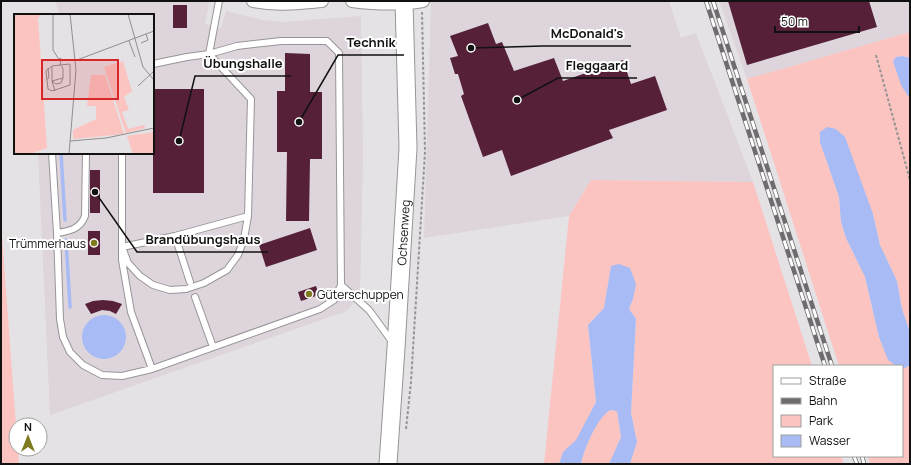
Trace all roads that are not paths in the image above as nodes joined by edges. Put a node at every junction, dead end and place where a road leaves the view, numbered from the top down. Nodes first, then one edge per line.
1 (219, 1) edge
2 (253, 1) edge
3 (322, 1) edge
4 (352, 1) edge
5 (423, 1) edge
6 (404, 2) edge
7 (209, 54) junction
8 (154, 64) edge
9 (52, 154) edge
10 (86, 154) edge
11 (122, 154) edge
12 (248, 216) junction
13 (57, 233) junction
14 (175, 236) junction
15 (122, 247) junction
16 (190, 282) dead end
17 (341, 286) junction
18 (195, 296) dead end
19 (213, 347) junction
20 (396, 348) junction
21 (152, 369) junction
22 (388, 464) edge

1 - 7 lane
2 - 3 street
4 - 6 street
5 - 6 street
6 - 20 main road, Ochsenweg
7 - 8 lane
7 - 12 lane
7 - 17 lane
9 - 13 lane
10 - 13 lane
11 - 15 lane
12 - 14 lane
12 - 15 lane
13 - 21 lane
14 - 15 lane
14 - 16 lane
15 - 21 lane
17 - 19 lane
17 - 20 lane
18 - 19 lane
19 - 21 lane
20 - 22 main road, Ochsenweg

